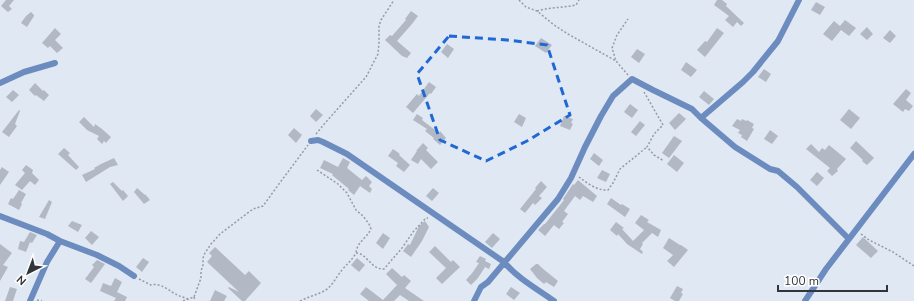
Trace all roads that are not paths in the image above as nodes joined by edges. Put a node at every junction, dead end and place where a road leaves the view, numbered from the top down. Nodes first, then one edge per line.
1 (799, 0) edge
2 (55, 63) dead end
3 (0, 83) edge
4 (701, 118) junction
5 (311, 142) road end
6 (914, 154) edge
7 (0, 216) edge
8 (849, 239) junction
9 (60, 241) junction
10 (504, 262) junction
11 (134, 276) road end
12 (30, 301) edge
13 (474, 301) edge
14 (554, 301) edge
15 (805, 301) edge

1 - 4 street
2 - 3 street
4 - 8 street
4 - 10 street
5 - 10 street
6 - 8 street
7 - 9 street
8 - 15 street
9 - 11 street
9 - 12 street
10 - 13 street
10 - 14 street

